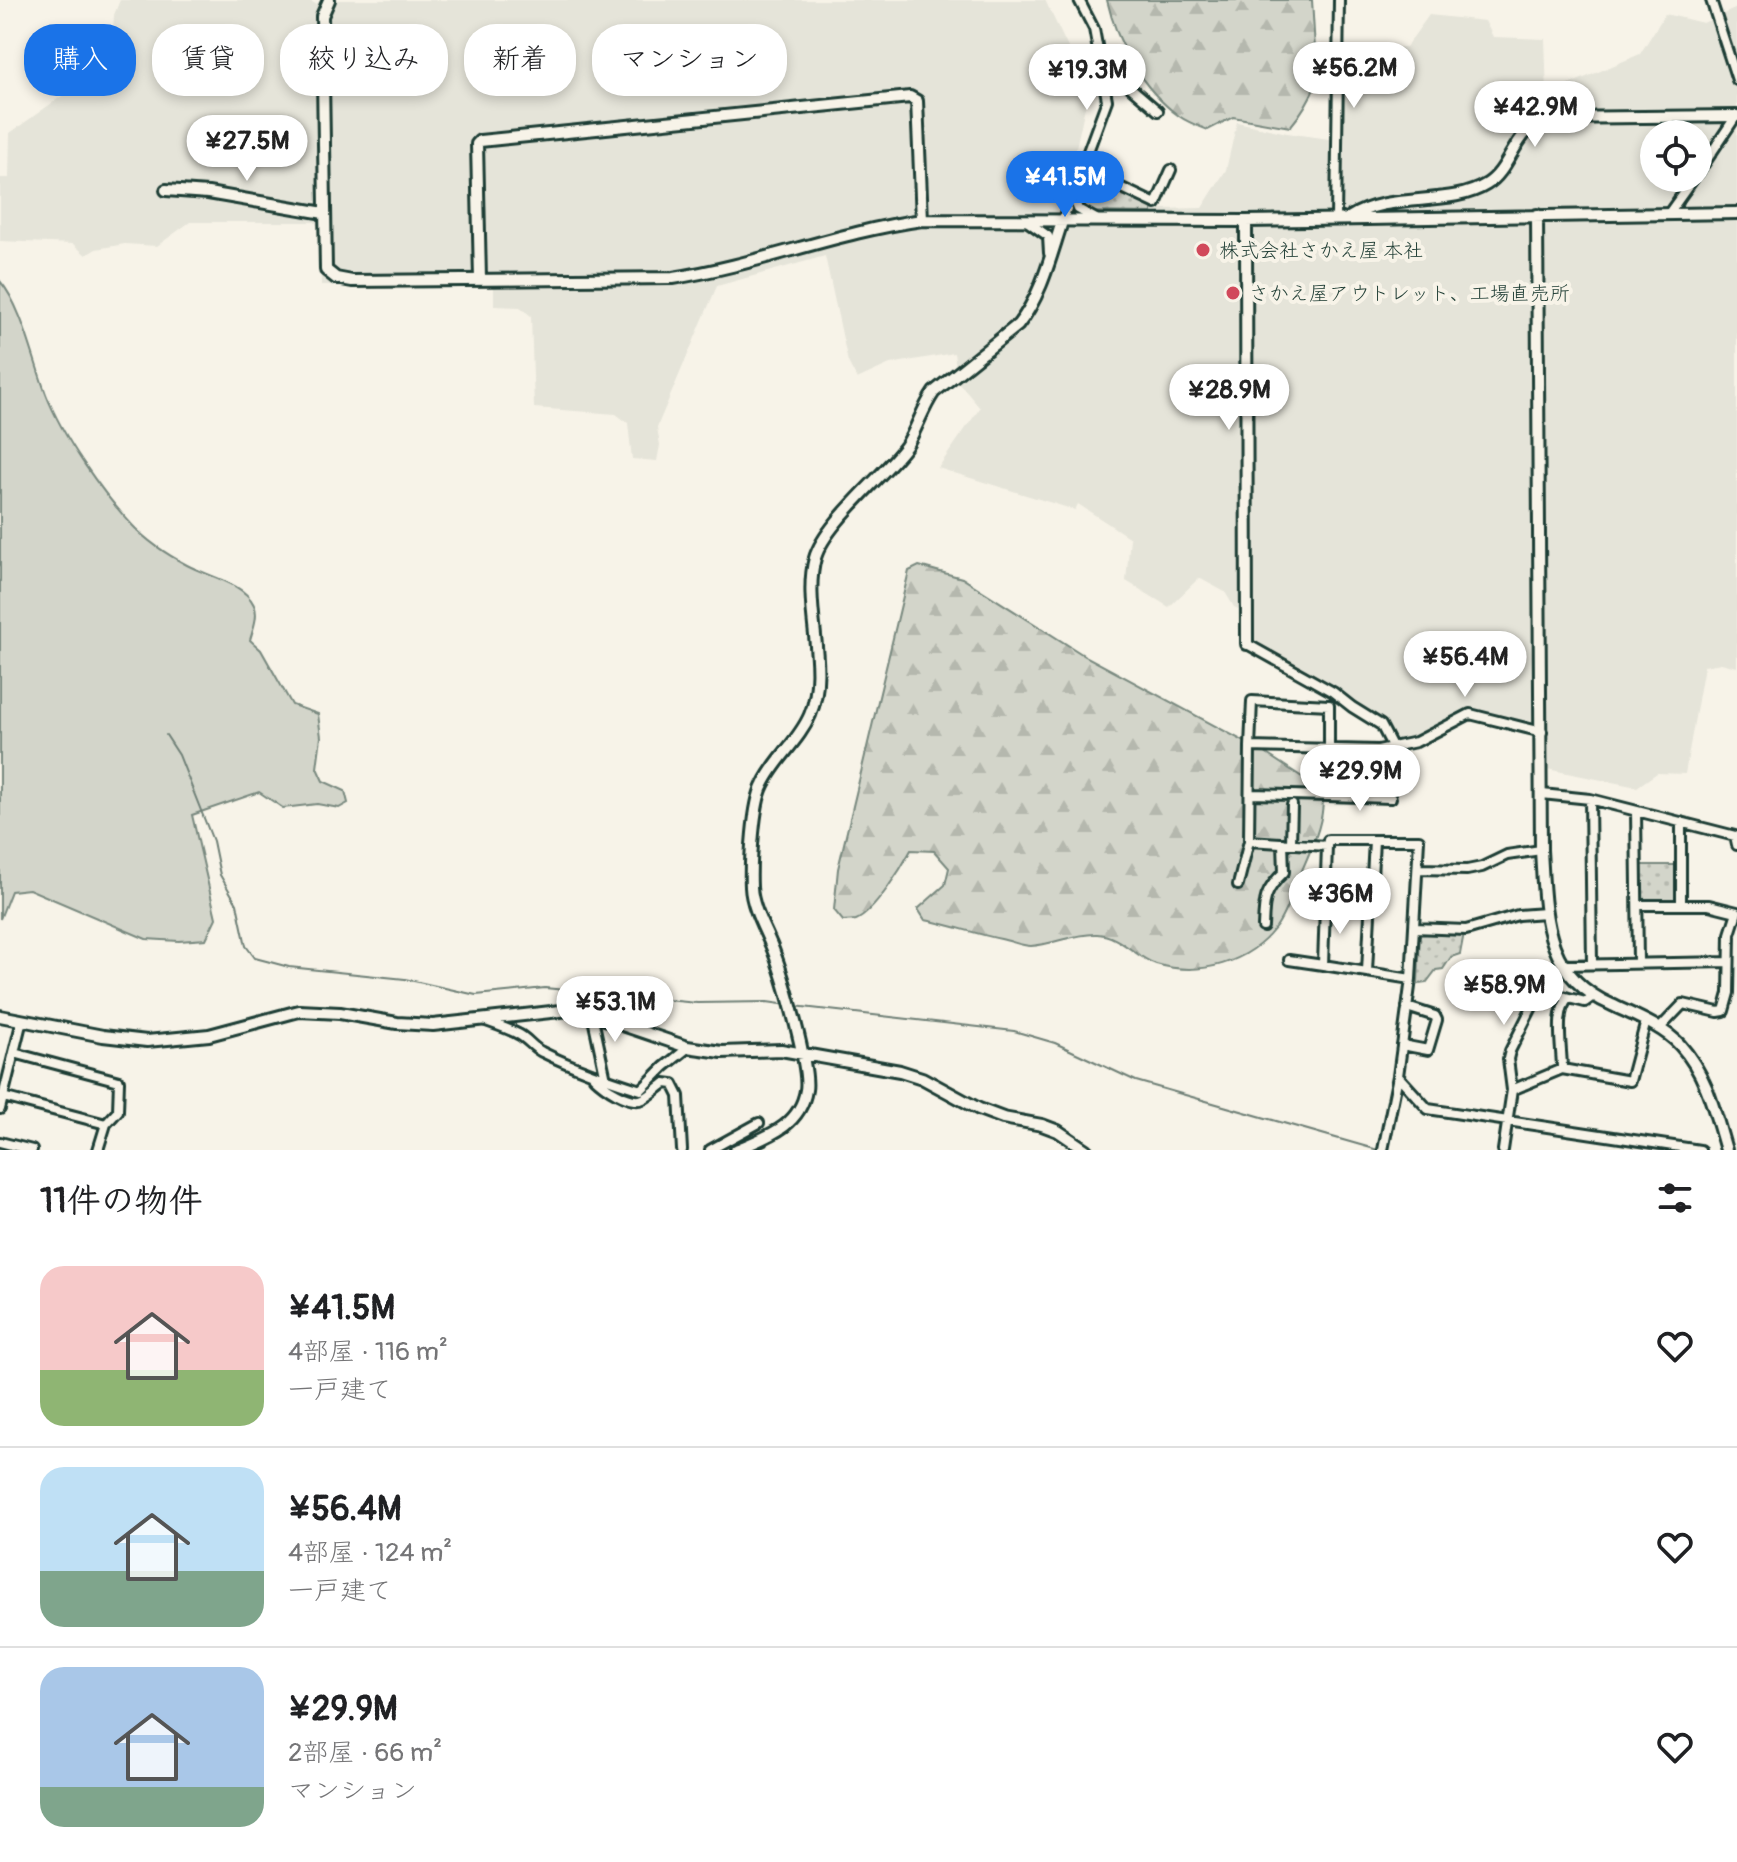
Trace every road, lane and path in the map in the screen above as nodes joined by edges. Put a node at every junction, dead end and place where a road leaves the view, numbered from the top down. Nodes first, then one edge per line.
1 (329, 0) edge
2 (1079, 0) edge
3 (1339, 0) edge
4 (1711, 0) edge
5 (1103, 72) junction
6 (1737, 80) edge
7 (1158, 111) dead end
8 (1737, 116) edge
9 (1712, 153) edge
10 (1082, 169) junction
11 (1171, 170) dead end
12 (166, 190) dead end
13 (1073, 192) junction
14 (1684, 192) edge
15 (324, 213) junction
16 (1669, 213) junction
17 (1737, 213) edge
18 (1537, 215) junction
19 (1019, 219) junction
20 (1063, 219) junction
21 (1097, 219) junction
22 (922, 220) junction
23 (1342, 220) junction
24 (1246, 221) junction
25 (1048, 262) junction
26 (480, 279) junction
27 (1247, 644) joint
28 (1542, 732) junction
29 (1392, 746) junction
30 (1250, 747) junction
31 (1329, 750) junction
32 (1251, 794) junction
33 (1542, 794) junction
34 (1329, 796) junction
35 (1391, 798) dead end
36 (1590, 799) junction
37 (1292, 805) dead end
38 (1636, 811) junction
39 (1681, 822) junction
40 (1374, 840) junction
41 (1249, 841) junction
42 (1287, 843) junction
43 (1737, 845) edge
44 (1327, 846) junction
45 (1541, 850) junction
46 (1418, 869) junction
47 (1238, 885) dead end
48 (1681, 904) junction
49 (1638, 905) junction
50 (1737, 912) edge
51 (1545, 913) junction
52 (1263, 927) dead end
53 (1414, 928) junction
54 (1289, 960) dead end
55 (1638, 962) junction
56 (1729, 962) junction
57 (1592, 964) junction
58 (1323, 965) junction
59 (1561, 965) junction
60 (1367, 971) junction
61 (1411, 979) junction
62 (1592, 997) junction
63 (1569, 998) junction
64 (1407, 1007) junction
65 (592, 1014) junction
66 (0, 1016) edge
67 (22, 1020) junction
68 (481, 1020) junction
69 (1646, 1021) junction
70 (1659, 1029) junction
71 (1402, 1045) junction
72 (689, 1047) junction
73 (14, 1053) junction
74 (802, 1053) junction
75 (1562, 1069) junction
76 (588, 1071) junction
77 (1398, 1076) junction
78 (606, 1079) junction
79 (1512, 1090) junction
80 (3, 1097) junction
81 (0, 1109) edge
82 (759, 1123) dead end
83 (1508, 1123) junction
84 (106, 1124) junction
85 (0, 1142) edge
86 (16, 1148) edge
87 (32, 1150) edge
88 (98, 1150) edge
89 (682, 1150) edge
90 (710, 1150) edge
91 (736, 1150) edge
92 (1086, 1150) edge
93 (1383, 1150) edge
94 (1503, 1150) edge
95 (1700, 1150) edge
96 (1726, 1150) edge

1 - 15 street
2 - 5 street
3 - 23 street
4 - 6 street
5 - 7 street
5 - 10 street
8 - 9 street
8 - 23 street
10 - 11 street
10 - 13 street
12 - 15 street
13 - 20 street
13 - 21 street
14 - 16 street
15 - 26 street
16 - 17 street
16 - 18 street
18 - 23 street
18 - 28 street
19 - 20 street
19 - 22 street
19 - 25 street
20 - 21 street
20 - 25 street
21 - 24 street
22 - 26 street
22 - 26 street
23 - 24 street
24 - 27 street
25 - 74 street
27 - 29 street
28 - 29 street
28 - 33 street
29 - 31 street
30 - 31 street
30 - 31 street
30 - 32 street
31 - 34 street
32 - 34 street
32 - 41 street
33 - 36 street
33 - 45 street
34 - 35 street
36 - 38 street
36 - 57 street
37 - 42 street
38 - 39 street
38 - 49 street
39 - 43 street
39 - 48 street
40 - 44 street
40 - 46 street
40 - 60 street
41 - 42 street
41 - 47 street
42 - 44 street
42 - 52 street
44 - 58 street
45 - 46 street
45 - 51 street
46 - 53 street
48 - 49 street
48 - 50 street
49 - 55 street
50 - 56 street
51 - 53 street
51 - 59 street
53 - 61 street
54 - 58 street
55 - 56 street
55 - 57 street
56 - 70 street
57 - 59 street
58 - 60 street
59 - 62 street
60 - 61 street
61 - 64 street
62 - 63 street
62 - 69 street
63 - 75 street
63 - 79 street
64 - 71 street
64 - 71 street
65 - 68 street
65 - 72 street
65 - 78 street
66 - 67 street
67 - 68 street
67 - 73 street
68 - 76 street
69 - 70 street
69 - 75 street
70 - 96 street
71 - 77 street
72 - 74 street
72 - 78 street
73 - 80 street
73 - 84 street
74 - 91 street
74 - 92 street
75 - 79 street
76 - 78 street
76 - 89 street
77 - 83 street
77 - 93 street
79 - 83 street
80 - 81 street
80 - 84 street
82 - 90 street
83 - 94 street
83 - 95 street
84 - 88 street
85 - 86 street
86 - 87 street

